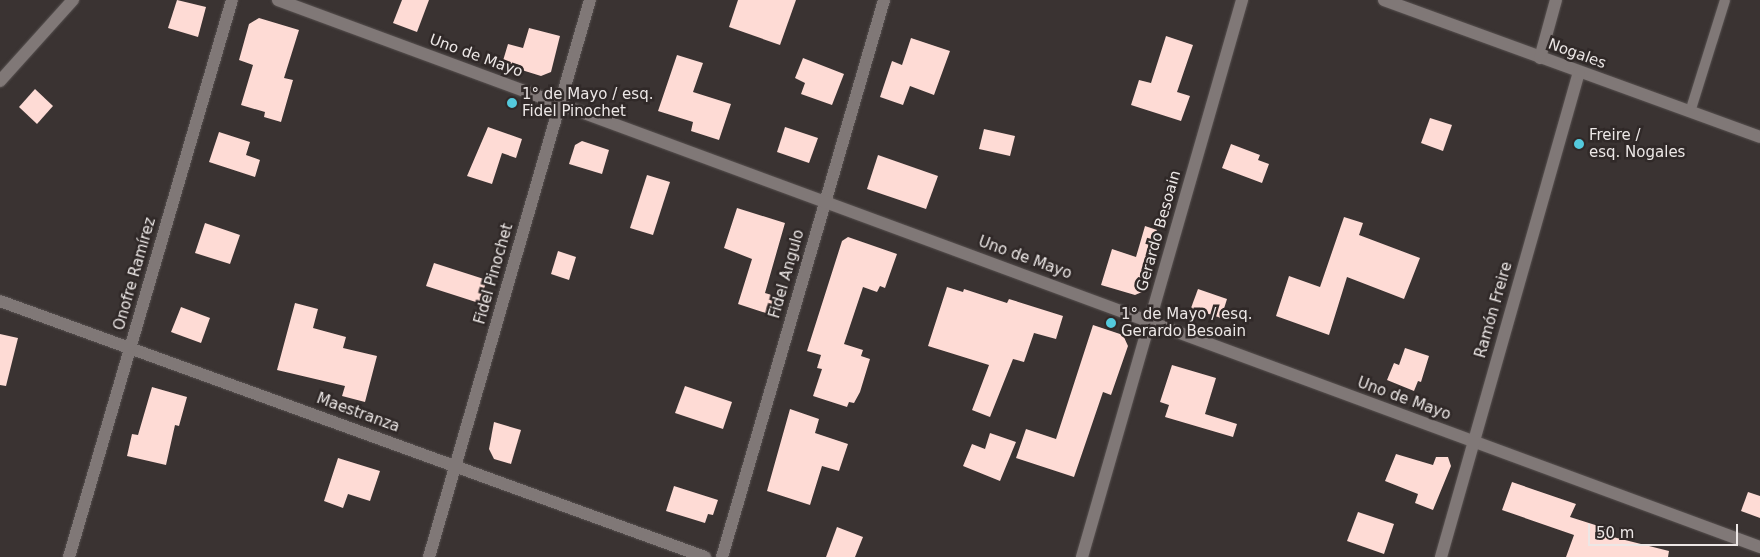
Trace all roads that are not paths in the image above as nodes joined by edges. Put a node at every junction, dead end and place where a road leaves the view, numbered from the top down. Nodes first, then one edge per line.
1 (73, 0) edge
2 (232, 0) edge
3 (278, 0) edge
4 (590, 0) edge
5 (884, 0) edge
6 (1242, 0) edge
7 (1384, 0) edge
8 (1556, 0) edge
9 (1725, 0) edge
10 (1540, 58) junction
11 (1579, 72) junction
12 (0, 81) edge
13 (561, 104) junction
14 (1690, 112) junction
15 (1760, 137) edge
16 (825, 202) junction
17 (0, 301) edge
18 (1149, 322) junction
19 (130, 350) junction
20 (1474, 441) junction
21 (456, 465) junction
22 (1760, 547) edge
23 (69, 557) edge
24 (429, 557) edge
25 (705, 557) edge
26 (722, 557) edge
27 (1082, 557) edge
28 (1441, 557) edge

1 - 12 street
2 - 19 street, Onofre Ramírez
3 - 13 street, Uno de Mayo
4 - 13 street, Fidel Pinochet
5 - 16 street, Fidel Angulo
6 - 18 street, Gerardo Besoain
7 - 10 street, Nogales
8 - 10 street
9 - 14 lane
10 - 11 street, Nogales
11 - 14 street, Nogales
11 - 20 street, Ramón Freire
13 - 16 street, Uno de Mayo
13 - 21 street, Fidel Pinochet
14 - 15 street, Nogales
16 - 18 street, Uno de Mayo
16 - 26 street, Fidel Angulo
17 - 19 street, Maestranza
18 - 20 street, Uno de Mayo
18 - 27 street, Gerardo Besoain
19 - 21 street, Maestranza
19 - 23 street, Onofre Ramírez
20 - 22 street, Uno de Mayo
20 - 28 street, Ramón Freire
21 - 24 street, Fidel Pinochet
21 - 25 street, Maestranza

